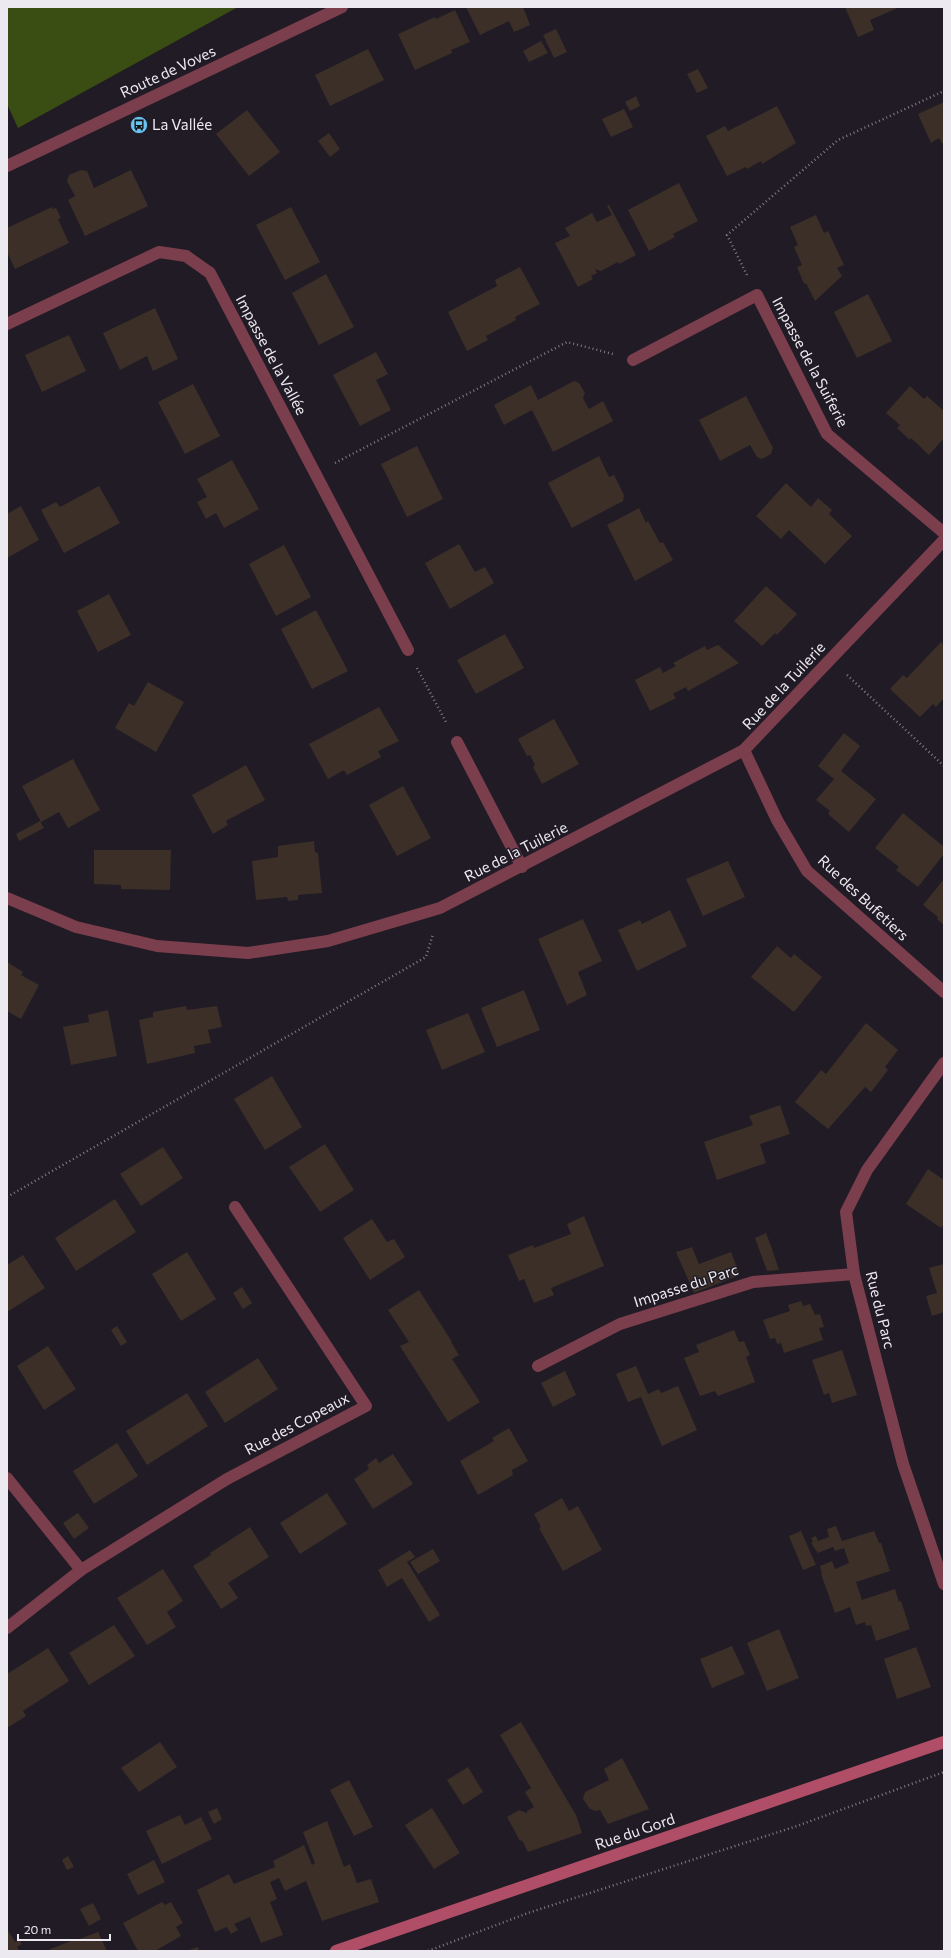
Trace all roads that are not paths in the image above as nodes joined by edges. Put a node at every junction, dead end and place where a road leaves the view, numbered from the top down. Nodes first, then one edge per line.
1 (342, 7) edge
2 (7, 166) edge
3 (7, 324) edge
4 (633, 360) road end
5 (944, 534) edge
6 (944, 540) edge
7 (408, 650) road end
8 (457, 742) road end
9 (744, 750) junction
10 (522, 867) junction
11 (7, 898) edge
12 (944, 992) edge
13 (944, 1063) edge
14 (235, 1207) dead end
15 (854, 1274) junction
16 (538, 1366) dead end
17 (7, 1478) edge
18 (81, 1570) junction
19 (944, 1584) edge
20 (7, 1628) edge
21 (944, 1742) edge
22 (336, 1951) edge

1 - 2 street, Route de Voves
3 - 7 street, Impasse de la Vallée
4 - 5 street, Impasse de la Suiferie
6 - 9 street, Rue de la Tuilerie
8 - 10 street
9 - 10 street, Rue de la Tuilerie
9 - 12 street, Rue des Bufetiers
10 - 11 street, Rue de la Tuilerie
13 - 15 street, Rue du Parc
14 - 18 street, Rue des Copeaux
15 - 16 street, Impasse du Parc
15 - 19 street, Rue du Parc
17 - 18 street
18 - 20 street, Rue des Copeaux
21 - 22 main road, Rue du Gord

